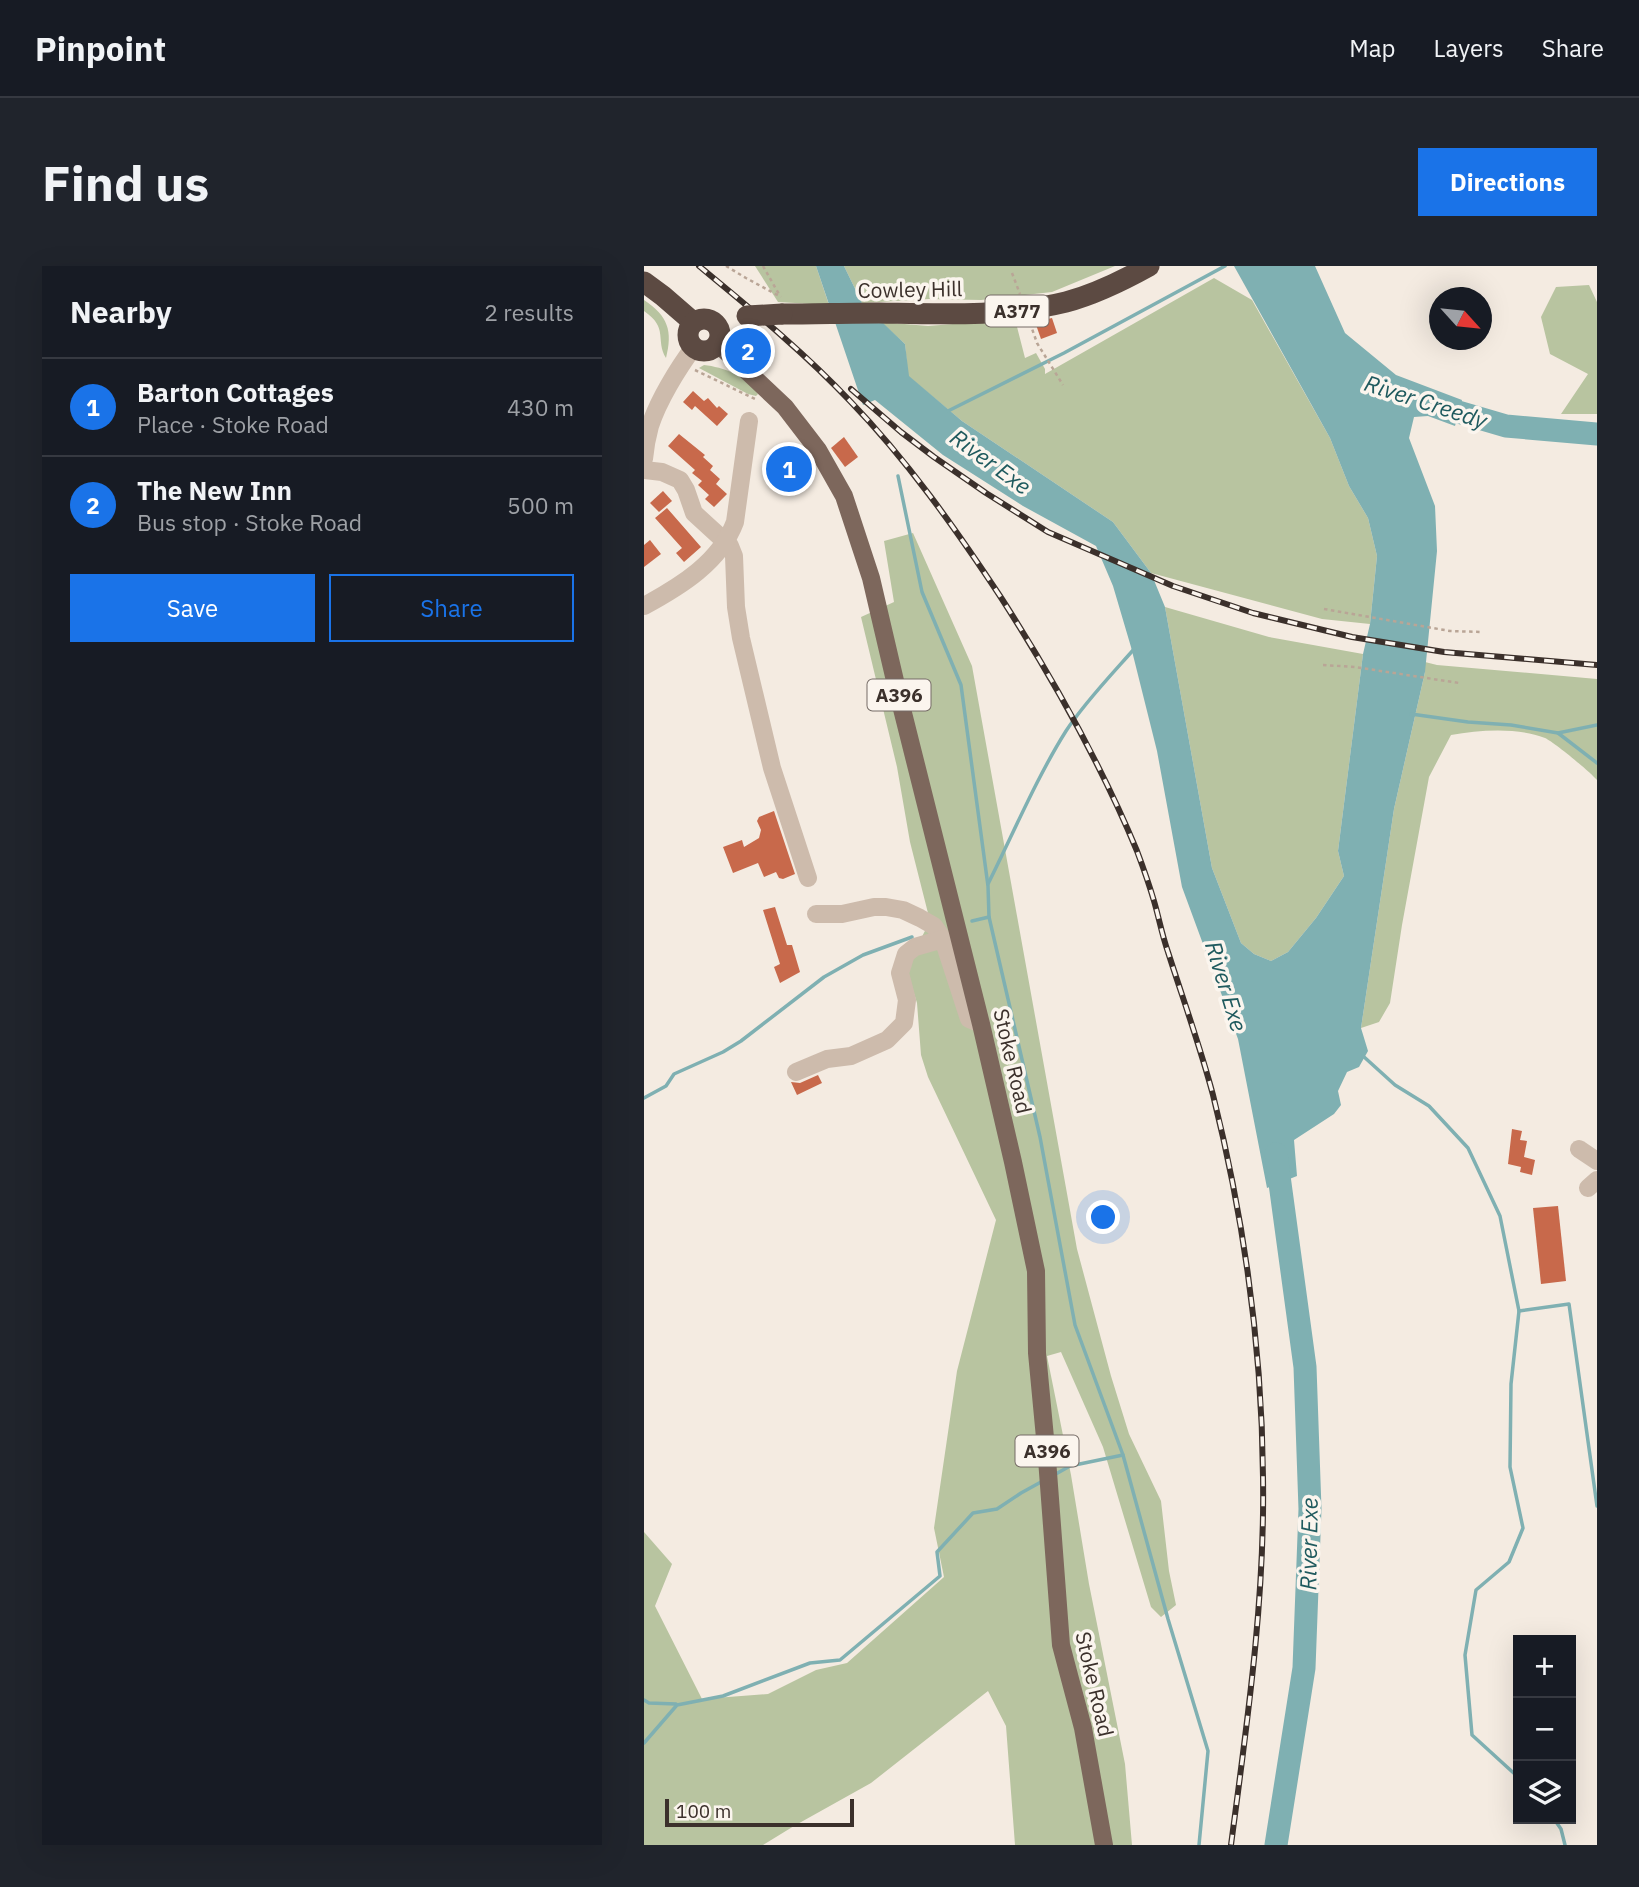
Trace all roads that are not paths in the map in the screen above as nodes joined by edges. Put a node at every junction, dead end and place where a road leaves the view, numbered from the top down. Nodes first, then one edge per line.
1 (1149, 266) edge
2 (644, 282) edge
3 (693, 322) junction
4 (717, 334) junction
5 (688, 356) junction
6 (749, 421) dead end
7 (644, 459) edge
8 (644, 470) edge
9 (725, 541) junction
10 (644, 606) edge
11 (808, 878) dead end
12 (816, 914) dead end
13 (943, 939) junction
14 (981, 1024) junction
15 (796, 1072) dead end
16 (1579, 1149) dead end
17 (1597, 1161) edge
18 (1104, 1845) edge

1 - 4 highway, Cowley Hill / A377, bridge
2 - 3 highway
3 - 4 highway
3 - 5 highway
4 - 5 highway
4 - 14 main road, Stoke Road / A396
5 - 7 street
6 - 9 street
8 - 9 street
9 - 10 street
9 - 11 street
12 - 13 street
13 - 14 street
13 - 15 street
14 - 18 main road, Stoke Road / A396
16 - 17 street

